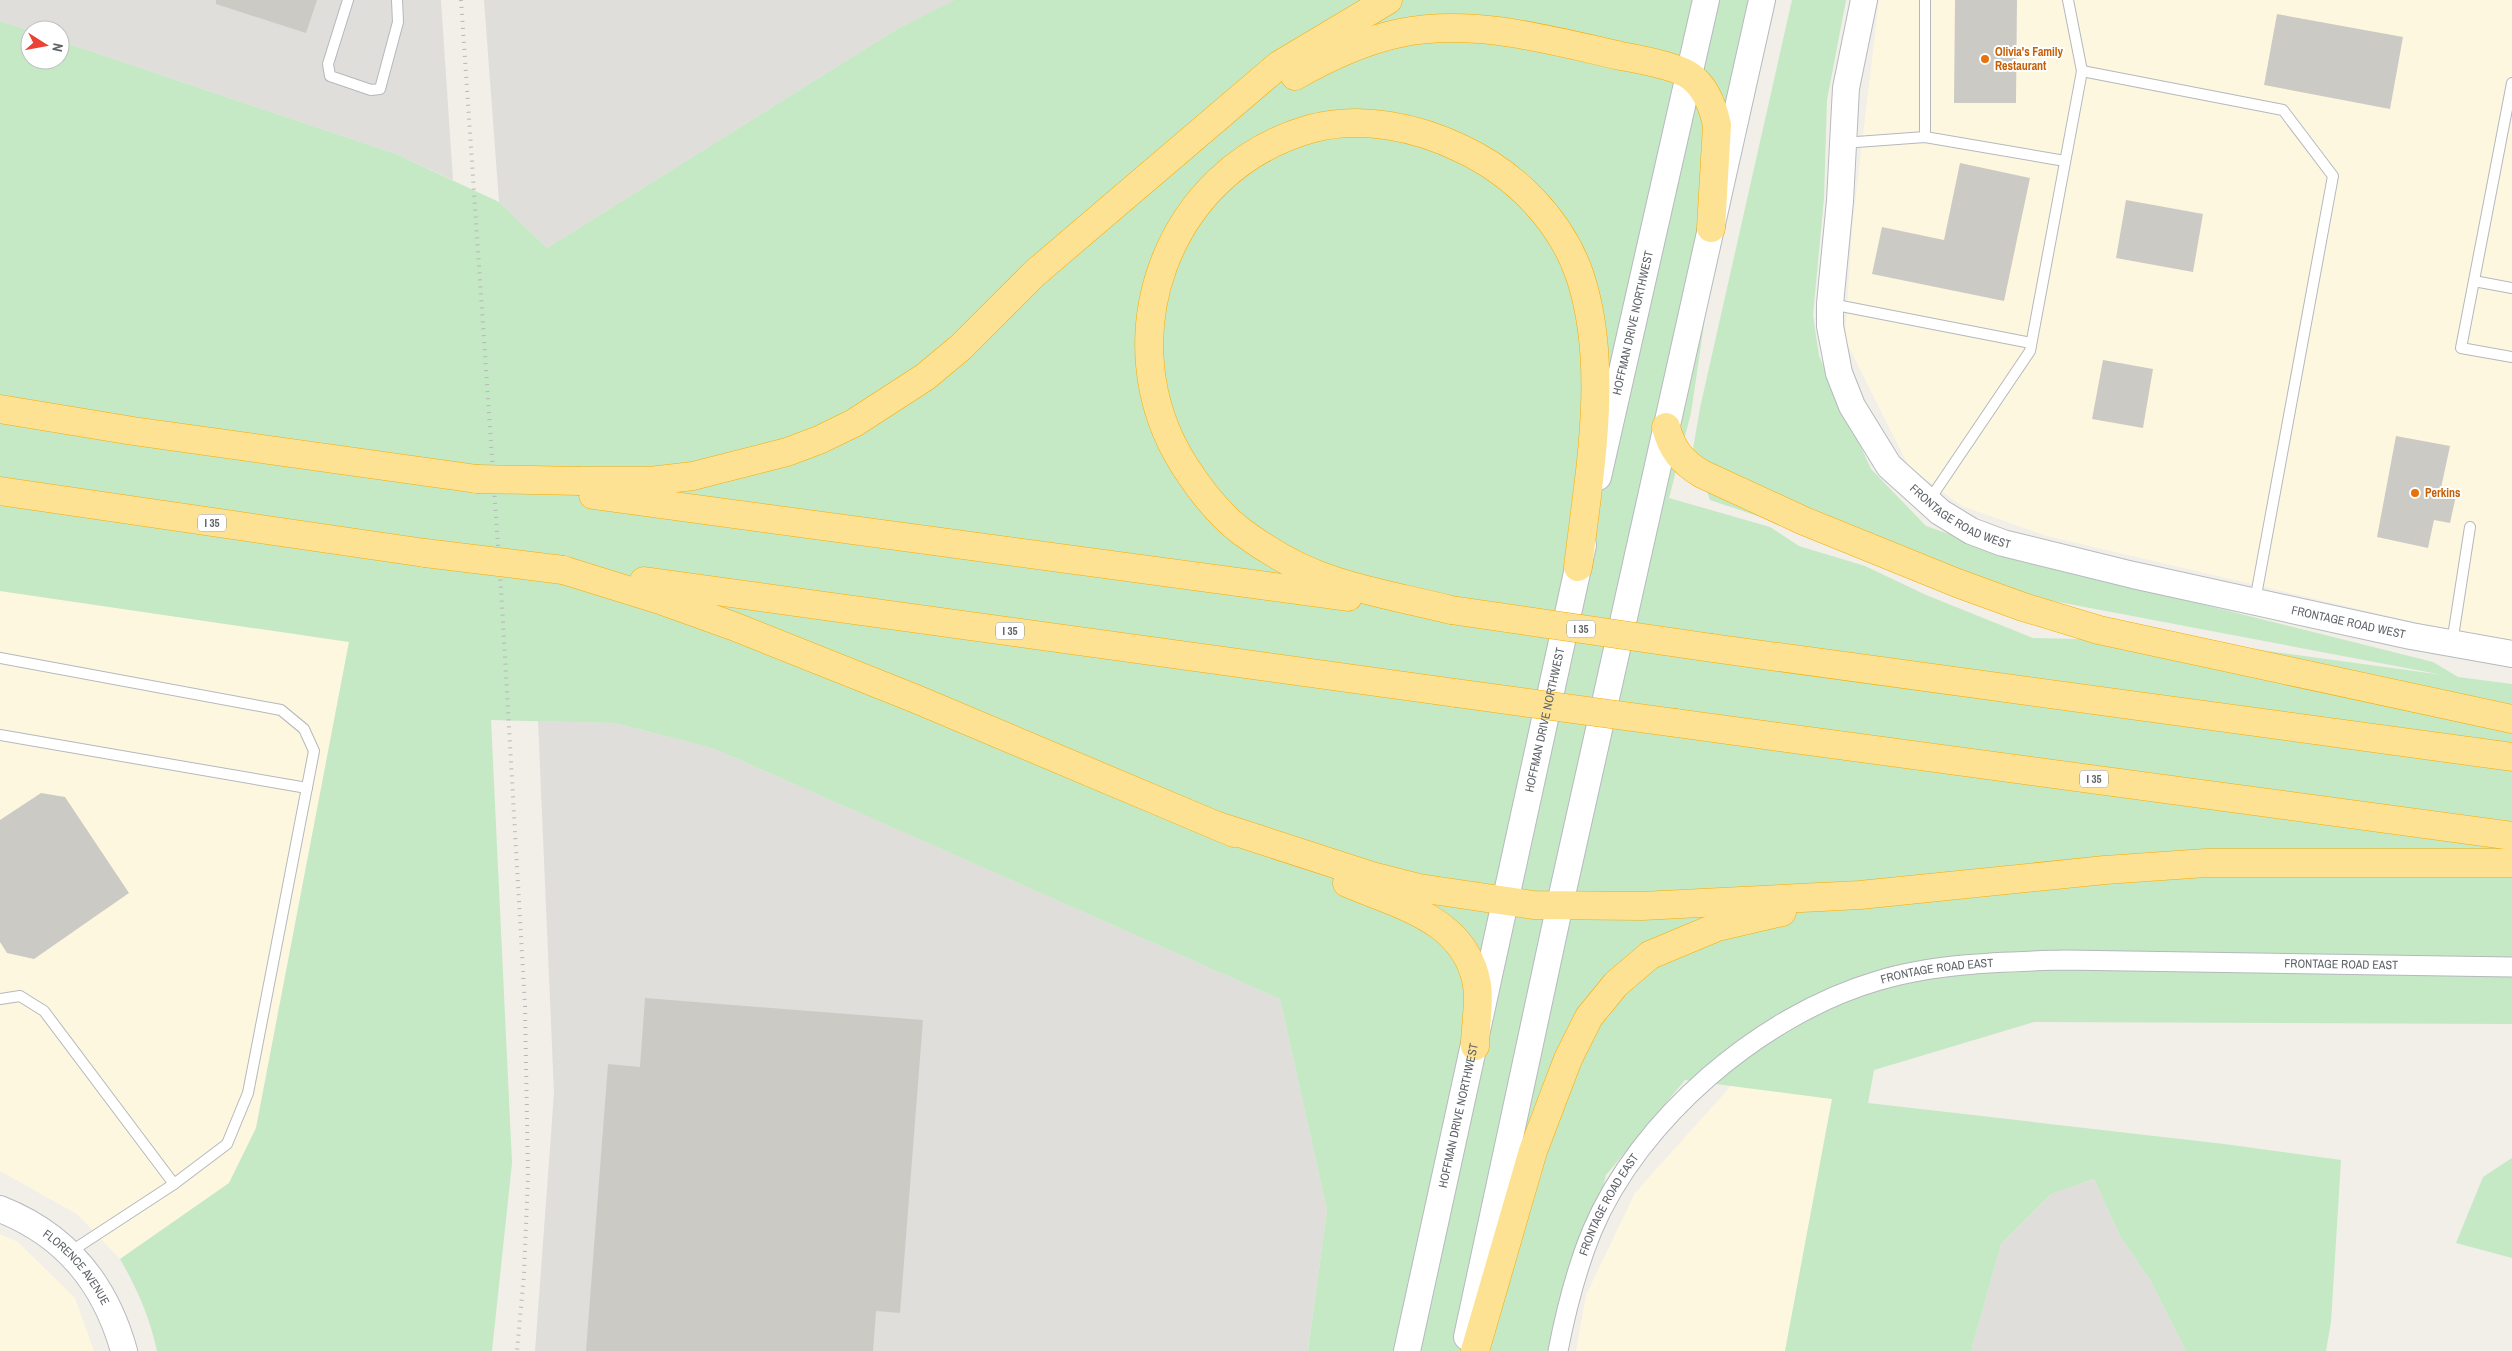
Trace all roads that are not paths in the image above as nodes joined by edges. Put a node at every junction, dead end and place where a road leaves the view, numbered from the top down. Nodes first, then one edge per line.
1 (348, 0) edge
2 (397, 0) edge
3 (1388, 0) edge
4 (1706, 0) edge
5 (1762, 0) edge
6 (1864, 0) edge
7 (1925, 0) edge
8 (2068, 0) edge
9 (2082, 71) junction
10 (1689, 75) junction
11 (2512, 83) edge
12 (2508, 130) edge
13 (1925, 137) junction
14 (1193, 138) junction
15 (1842, 143) junction
16 (2065, 161) junction
17 (1711, 228) junction
18 (2474, 281) junction
19 (2512, 288) edge
20 (1830, 304) junction
21 (2031, 343) junction
22 (2512, 356) edge
23 (0, 409) edge
24 (1666, 428) junction
25 (578, 487) junction
26 (0, 492) edge
27 (1928, 502) junction
28 (2470, 527) dead end
29 (1578, 567) junction
30 (564, 570) junction
31 (2255, 600) junction
32 (1451, 610) junction
33 (2452, 644) junction
34 (2512, 654) edge
35 (0, 658) edge
36 (2512, 719) edge
37 (0, 735) edge
38 (2512, 758) edge
39 (306, 788) junction
40 (1218, 826) junction
41 (2512, 836) edge
42 (2512, 863) edge
43 (1860, 895) junction
44 (1505, 902) junction
45 (1560, 904) junction
46 (2512, 967) edge
47 (0, 1000) edge
48 (1475, 1046) junction
49 (174, 1184) junction
50 (0, 1208) edge
51 (69, 1253) junction
52 (124, 1351) edge
53 (1407, 1351) edge
54 (1464, 1351) edge
55 (1474, 1351) edge
56 (1558, 1351) edge

1 - 2 lane
3 - 14 highway
4 - 10 main road, HOFFMAN DRIVE NORTHWEST
5 - 17 main road
6 - 15 main road, FRONTAGE ROAD WEST
7 - 13 lane
8 - 9 lane
9 - 16 lane
9 - 31 lane
10 - 14 highway
10 - 17 highway
10 - 29 main road, HOFFMAN DRIVE NORTHWEST
11 - 12 lane
12 - 18 lane
13 - 15 lane
13 - 16 lane
14 - 25 highway
15 - 20 main road, FRONTAGE ROAD WEST
16 - 21 lane
17 - 24 main road
18 - 19 lane
18 - 22 lane
20 - 21 lane
20 - 27 main road, FRONTAGE ROAD WEST
21 - 27 lane
23 - 25 highway, I 35, bridge
24 - 36 highway
24 - 45 main road
25 - 32 highway, I 35
26 - 30 highway, I 35, bridge
27 - 31 main road, FRONTAGE ROAD WEST
28 - 33 lane
29 - 32 highway
29 - 44 main road, HOFFMAN DRIVE NORTHWEST
30 - 40 highway
30 - 41 highway, I 35, bridge
31 - 33 main road, FRONTAGE ROAD WEST
32 - 38 highway, I 35, bridge
33 - 34 main road, FRONTAGE ROAD WEST
35 - 39 lane
37 - 39 lane
39 - 49 lane
40 - 44 highway
40 - 48 highway
42 - 43 highway
43 - 45 highway
43 - 55 highway
44 - 45 highway
44 - 48 main road, HOFFMAN DRIVE NORTHWEST
45 - 54 main road
46 - 56 street, FRONTAGE ROAD EAST
47 - 49 lane
48 - 53 main road, HOFFMAN DRIVE NORTHWEST
49 - 51 lane
50 - 51 main road, FLORENCE AVENUE
51 - 52 main road, FLORENCE AVENUE

